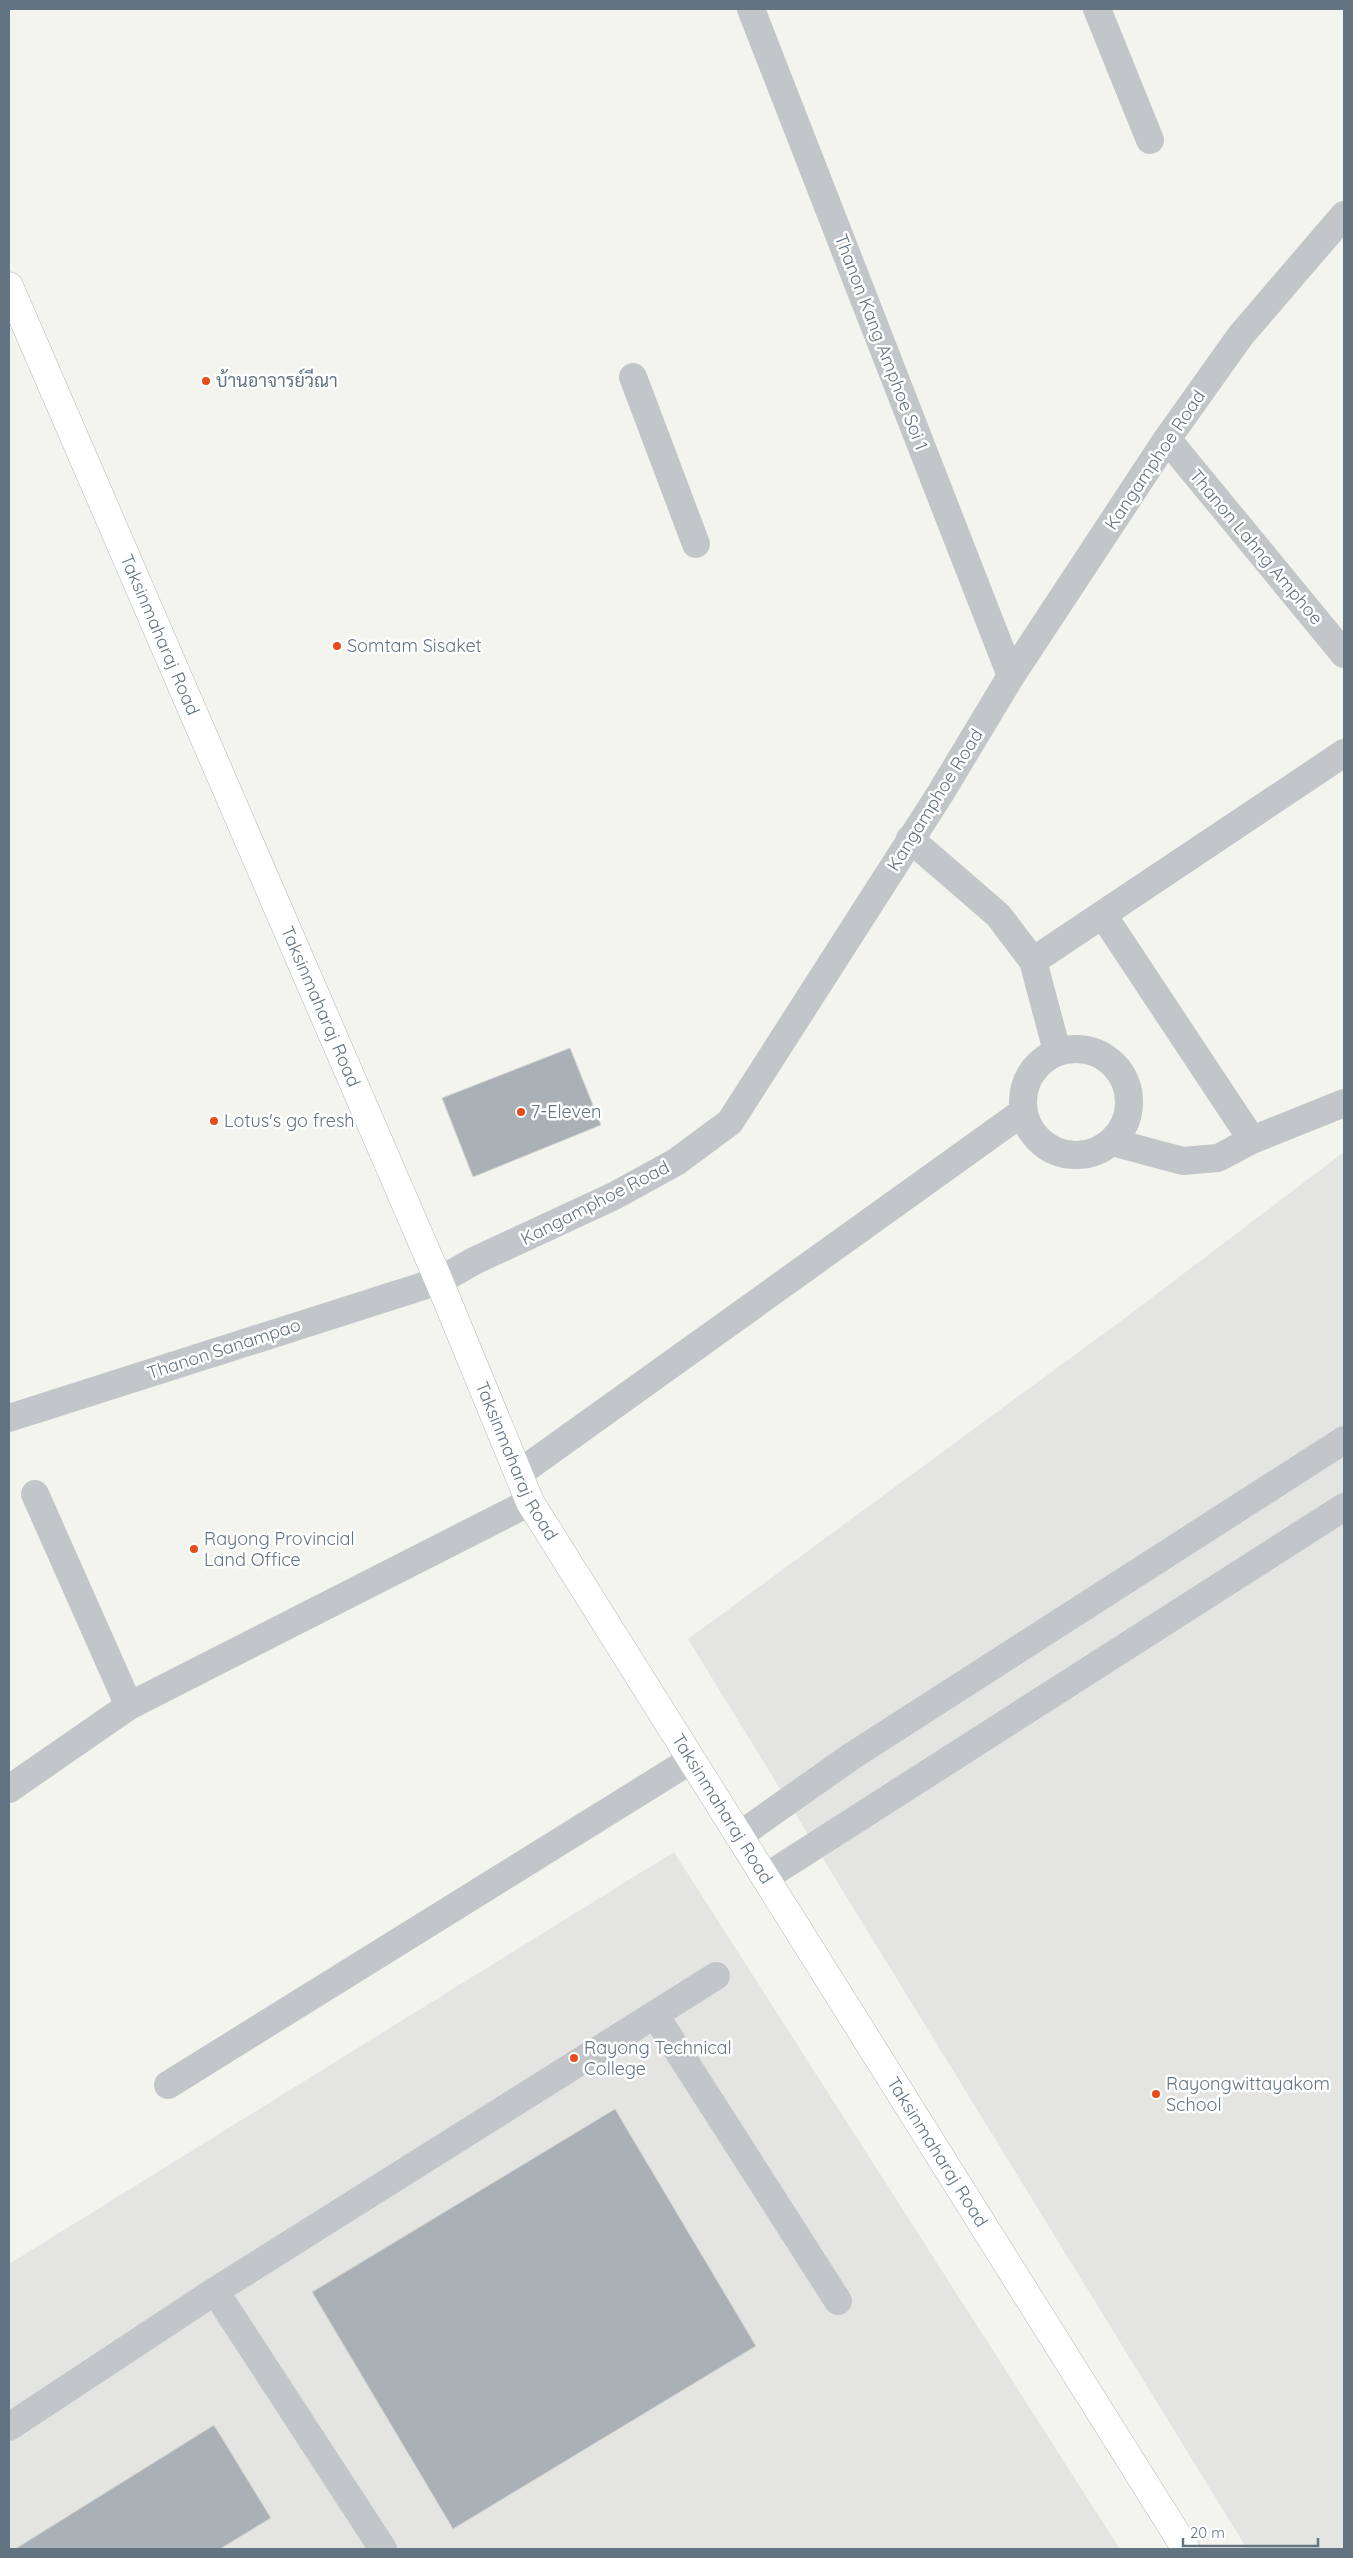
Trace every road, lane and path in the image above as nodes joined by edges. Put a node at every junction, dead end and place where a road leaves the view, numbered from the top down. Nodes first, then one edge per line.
1 (751, 9) edge
2 (1096, 9) edge
3 (1150, 140) dead end
4 (1344, 215) edge
5 (12, 306) edge
6 (633, 377) dead end
7 (1167, 439) junction
8 (696, 544) dead end
9 (1344, 654) edge
10 (1011, 676) junction
11 (1344, 753) edge
12 (910, 839) junction
13 (1103, 915) junction
14 (1033, 961) junction
15 (1057, 1052) junction
16 (1344, 1103) edge
17 (1023, 1112) junction
18 (1252, 1140) junction
19 (1112, 1142) junction
20 (439, 1281) junction
21 (9, 1418) edge
22 (1344, 1440) edge
23 (518, 1474) junction
24 (35, 1494) dead end
25 (530, 1502) junction
26 (1344, 1506) edge
27 (129, 1706) junction
28 (691, 1760) junction
29 (9, 1789) edge
30 (740, 1835) junction
31 (766, 1877) junction
32 (716, 1976) dead end
33 (655, 2015) junction
34 (168, 2085) dead end
35 (215, 2291) junction
36 (838, 2301) dead end
37 (9, 2427) edge
38 (383, 2549) edge
39 (1186, 2549) edge

1 - 10 street, Thanon Kang Amphoe Soi 1
2 - 3 street
4 - 7 street, Kangamphoe Road
5 - 20 street, Taksinmaharaj Road
6 - 8 street
7 - 9 street, Thanon Lahng Amphoe
7 - 10 street, Kangamphoe Road
10 - 12 street, Kangamphoe Road
11 - 13 street
12 - 14 street
12 - 20 street, Kangamphoe Road
13 - 14 street
13 - 18 street
14 - 15 street
15 - 17 street
15 - 19 street
16 - 18 street
17 - 19 street
17 - 23 street
18 - 19 street
20 - 21 street, Thanon Sanampao
20 - 23 street, Taksinmaharaj Road
22 - 30 street
23 - 25 street, Taksinmaharaj Road
24 - 27 street
25 - 27 street
25 - 28 street, Taksinmaharaj Road
26 - 31 street
27 - 29 street
28 - 30 street, Taksinmaharaj Road
28 - 34 street
30 - 31 street, Taksinmaharaj Road
31 - 39 street, Taksinmaharaj Road
32 - 33 street
33 - 35 street
33 - 36 street
35 - 37 street
35 - 38 street

